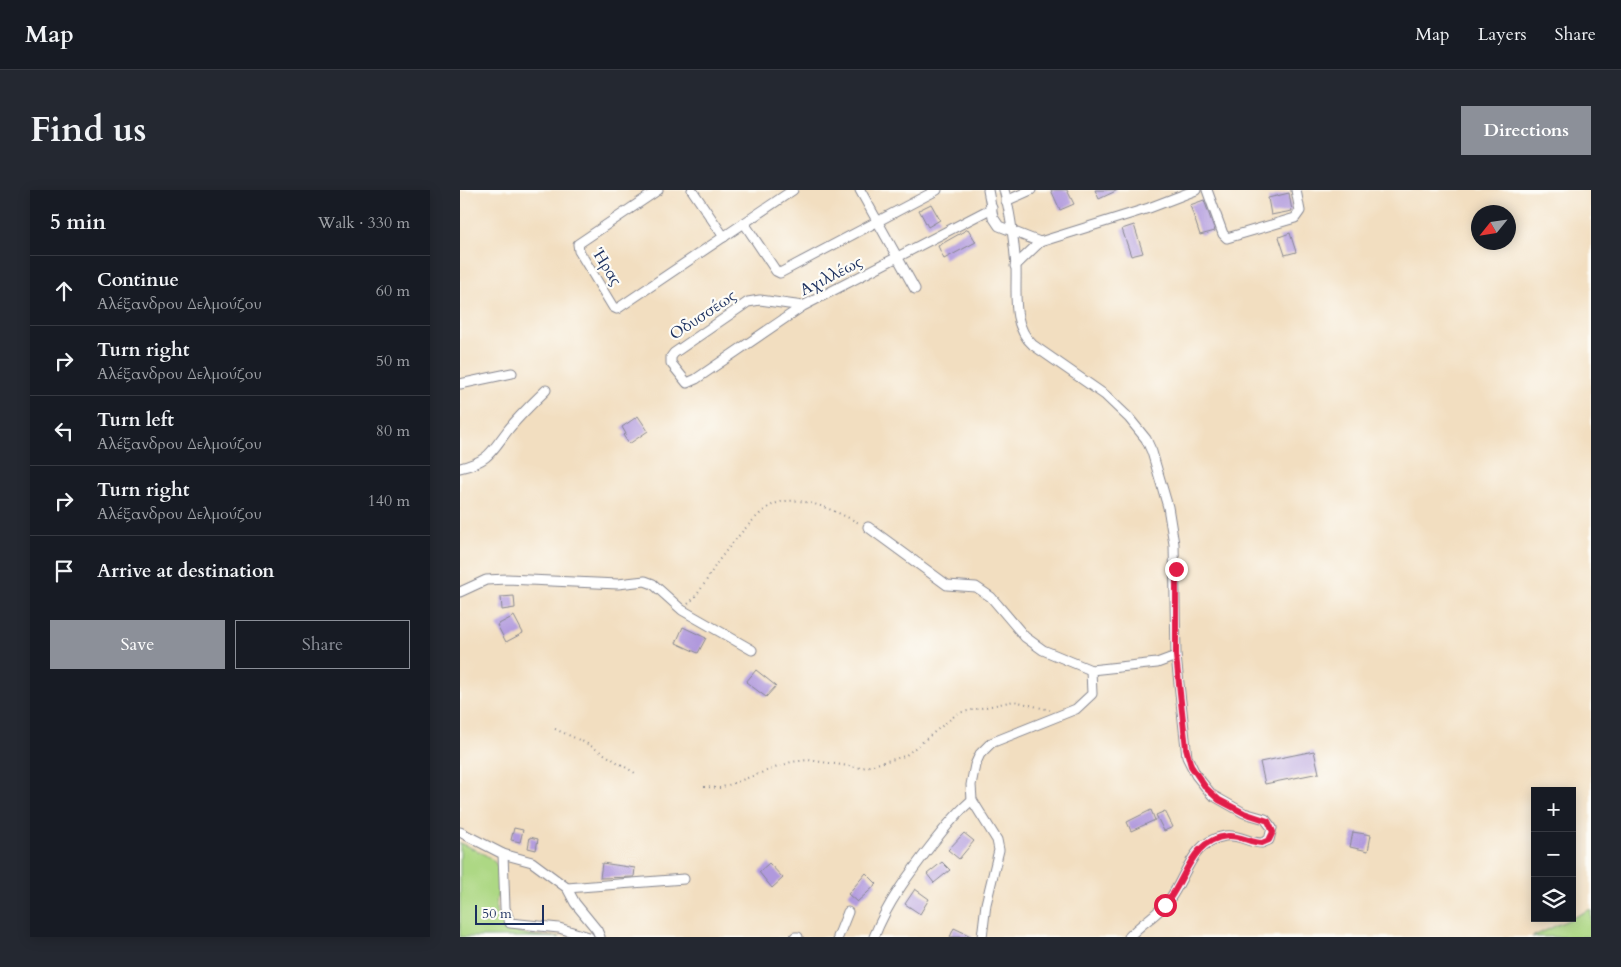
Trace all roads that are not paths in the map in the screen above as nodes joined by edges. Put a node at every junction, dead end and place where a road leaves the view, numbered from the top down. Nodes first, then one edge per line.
1 (658, 190) edge
2 (692, 190) edge
3 (792, 190) edge
4 (860, 190) edge
5 (937, 190) edge
6 (988, 190) edge
7 (1004, 190) edge
8 (1032, 190) edge
9 (1196, 190) edge
10 (1207, 190) edge
11 (1296, 190) edge
12 (1006, 202) junction
13 (992, 208) junction
14 (878, 222) junction
15 (744, 223) junction
16 (1012, 231) junction
17 (724, 237) junction
18 (1040, 242) junction
19 (898, 259) junction
20 (1016, 266) junction
21 (915, 289) dead end
22 (803, 306) junction
23 (512, 373) dead end
24 (691, 381) joint
25 (460, 384) edge
26 (546, 390) dead end
27 (460, 468) edge
28 (868, 527) road end
29 (460, 592) edge
30 (752, 650) dead end
31 (1176, 656) junction
32 (1092, 670) junction
33 (972, 800) junction
34 (460, 832) edge
35 (503, 854) junction
36 (684, 879) dead end
37 (567, 888) junction
38 (848, 912) dead end
39 (589, 937) edge
40 (600, 937) edge
41 (838, 937) edge
42 (874, 937) edge
43 (982, 937) edge
44 (1129, 937) edge

1 - 17 street, Ήρας
2 - 17 street
3 - 15 street
4 - 14 street
5 - 14 street
6 - 13 street
7 - 12 street
8 - 12 street
9 - 18 street
10 - 11 street
12 - 16 street
13 - 16 street
13 - 19 street, Αχιλλέως
14 - 15 street, Αχιλλέως
14 - 19 street
15 - 17 street
16 - 18 street
16 - 20 street
18 - 20 street
19 - 21 street
19 - 22 street, Αχιλλέως
20 - 31 street
22 - 24 street, Αχιλλέως
22 - 24 street, Οδυσσέως
23 - 25 street
26 - 27 street
28 - 32 street
29 - 30 street
31 - 32 street
31 - 44 street
32 - 33 street
33 - 42 street
33 - 43 street
34 - 35 street
35 - 37 street
35 - 39 street
36 - 37 street
37 - 40 street
38 - 41 street

